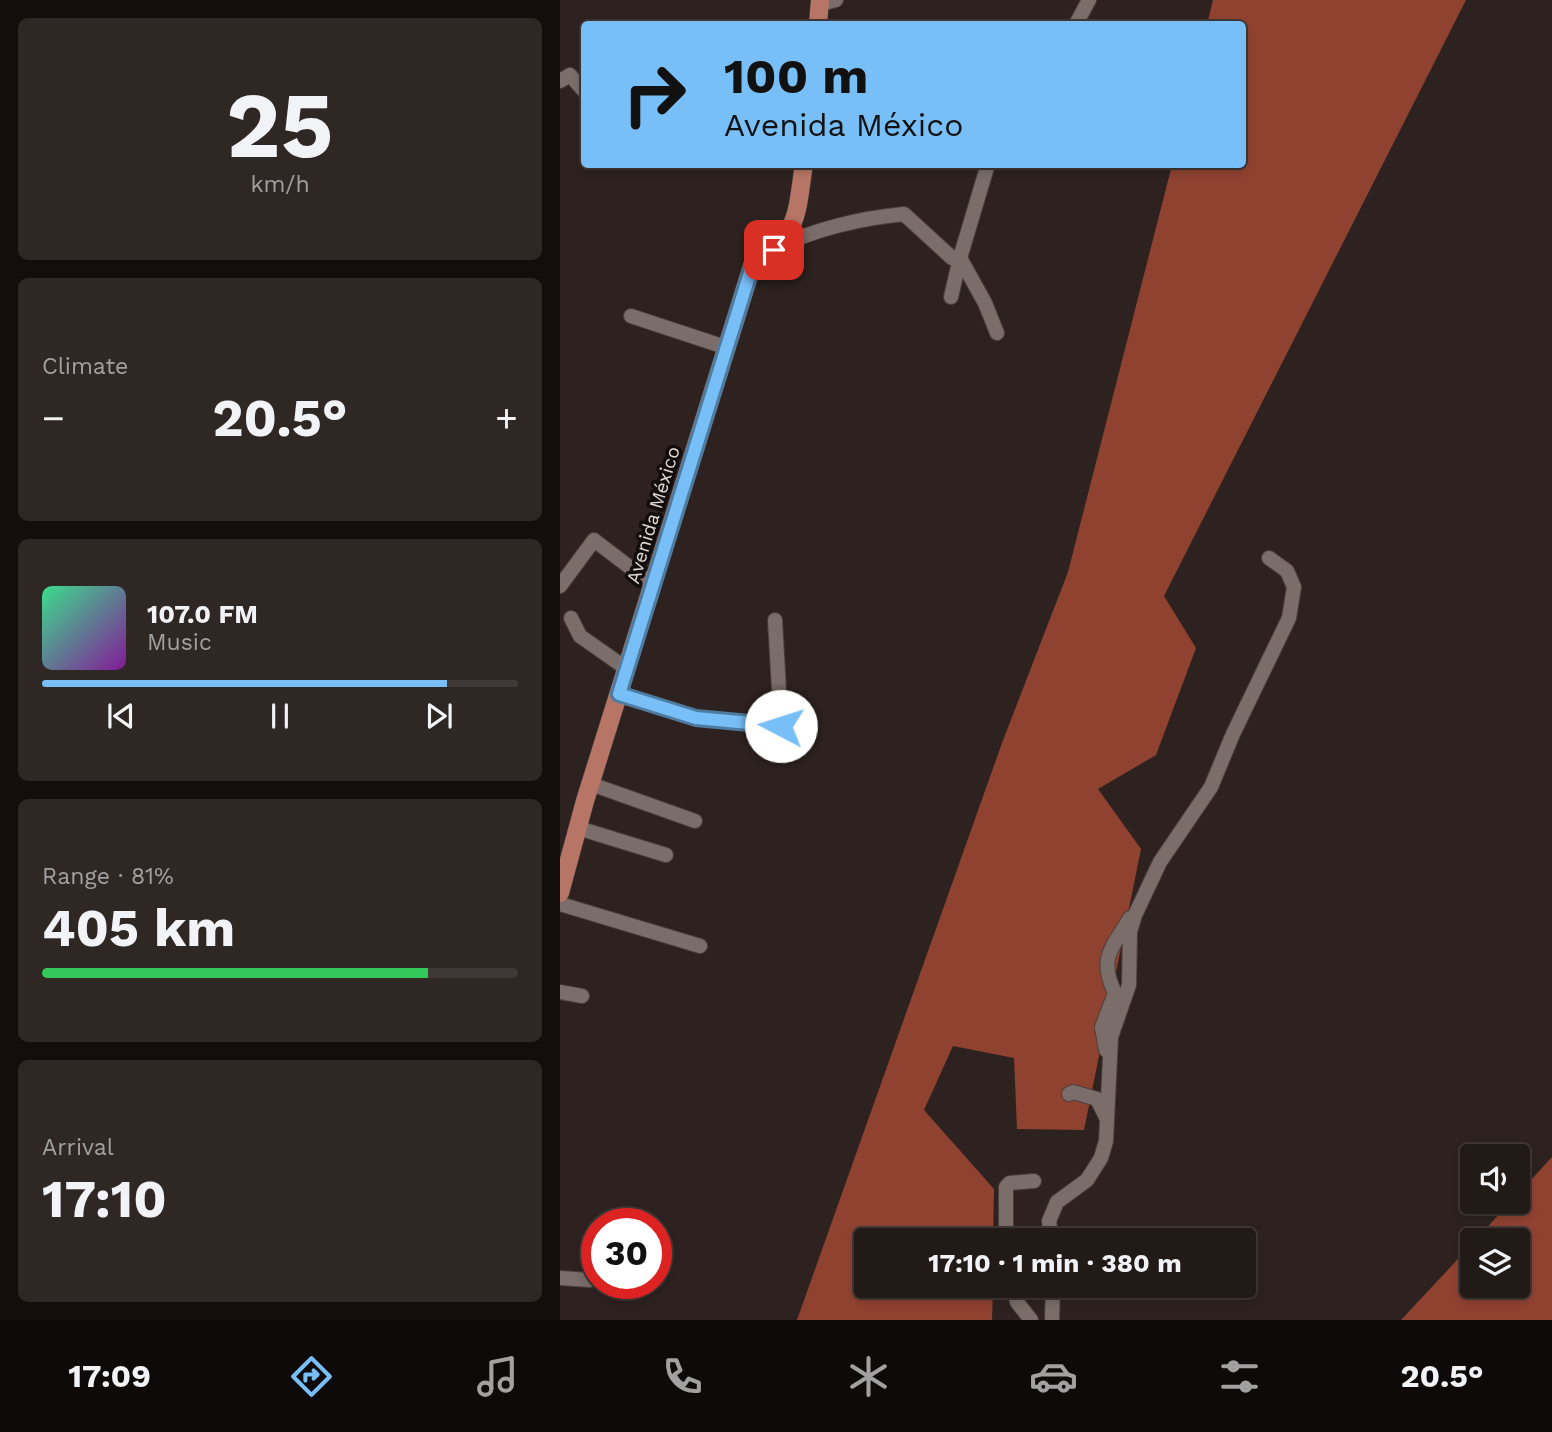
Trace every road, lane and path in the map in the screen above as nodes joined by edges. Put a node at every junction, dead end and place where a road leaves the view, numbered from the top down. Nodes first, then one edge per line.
1 (1089, 0) edge
2 (825, 1) edge
3 (819, 21) edge
4 (1078, 21) edge
5 (565, 78) edge
6 (581, 89) edge
7 (803, 168) edge
8 (987, 168) edge
9 (774, 250) junction
10 (960, 258) junction
11 (951, 297) dead end
12 (631, 316) dead end
13 (996, 333) dead end
14 (728, 348) junction
15 (1269, 558) dead end
16 (653, 585) junction
17 (560, 586) edge
18 (571, 618) dead end
19 (775, 620) dead end
20 (627, 669) junction
21 (619, 694) junction
22 (591, 784) junction
23 (695, 821) dead end
24 (578, 828) junction
25 (666, 855) dead end
26 (560, 893) edge
27 (560, 904) edge
28 (1138, 908) junction
29 (699, 946) dead end
30 (560, 992) edge
31 (582, 996) dead end
32 (1109, 1054) junction
33 (1069, 1094) dead end
34 (1109, 1124) junction
35 (1034, 1181) dead end
36 (1006, 1228) edge
37 (1050, 1228) edge
38 (560, 1278) edge
39 (581, 1279) edge
40 (1016, 1298) edge
41 (1053, 1298) edge
42 (1031, 1320) edge
43 (1052, 1320) edge

1 - 4 street
2 - 3 main road
5 - 6 street
7 - 9 main road, Avenida México
8 - 10 street
9 - 10 street
9 - 14 main road, Avenida México
10 - 11 street
10 - 13 street
12 - 14 street
14 - 16 main road, Avenida México
15 - 28 street
16 - 17 street
16 - 20 main road, Avenida México
18 - 20 street
19 - 21 street
20 - 21 main road, Avenida México
21 - 22 main road, Avenida México
22 - 23 street
22 - 24 main road, Avenida México
24 - 25 street
24 - 26 main road, Avenida México
27 - 29 street
28 - 32 street
28 - 32 street
30 - 31 street
32 - 34 street
33 - 34 street
34 - 37 street
35 - 36 street
38 - 39 street
40 - 42 street
41 - 43 street

